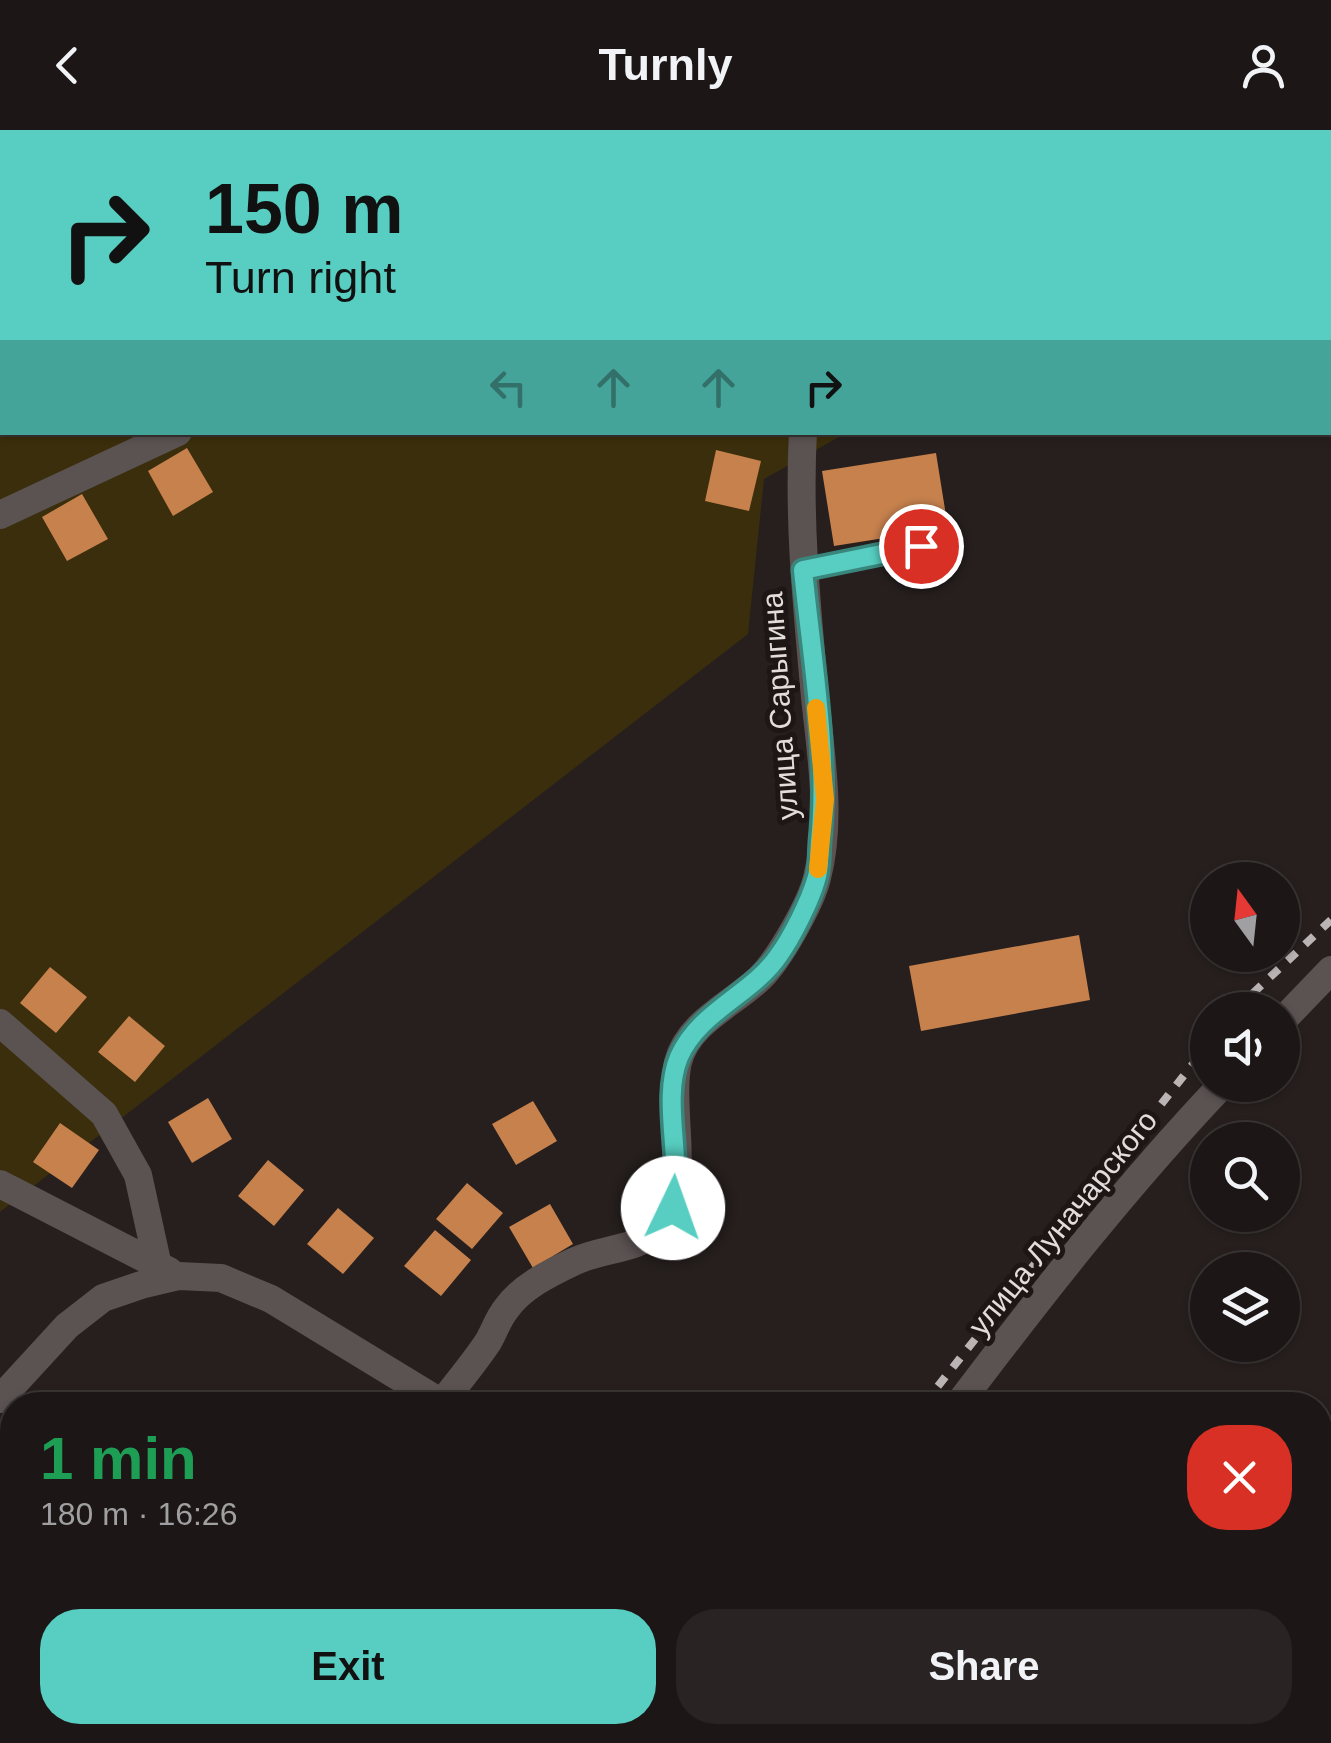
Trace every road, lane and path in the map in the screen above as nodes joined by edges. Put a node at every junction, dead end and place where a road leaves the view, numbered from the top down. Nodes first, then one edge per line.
1 (172, 435) edge
2 (803, 435) edge
3 (0, 515) edge
4 (921, 546) dead end
5 (803, 570) junction
6 (1331, 970) edge
7 (1300, 1002) edge
8 (0, 1022) edge
9 (1206, 1102) edge
10 (0, 1184) edge
11 (169, 1271) junction
12 (6, 1392) edge
13 (423, 1392) edge
14 (452, 1392) edge
15 (968, 1392) edge

1 - 3 street
2 - 5 street, улица Сарыгина
4 - 5 lane
5 - 14 street, улица Сарыгина
6 - 7 street
8 - 11 street
9 - 15 street, улица Луначарского
10 - 11 street
11 - 12 street
11 - 13 street

